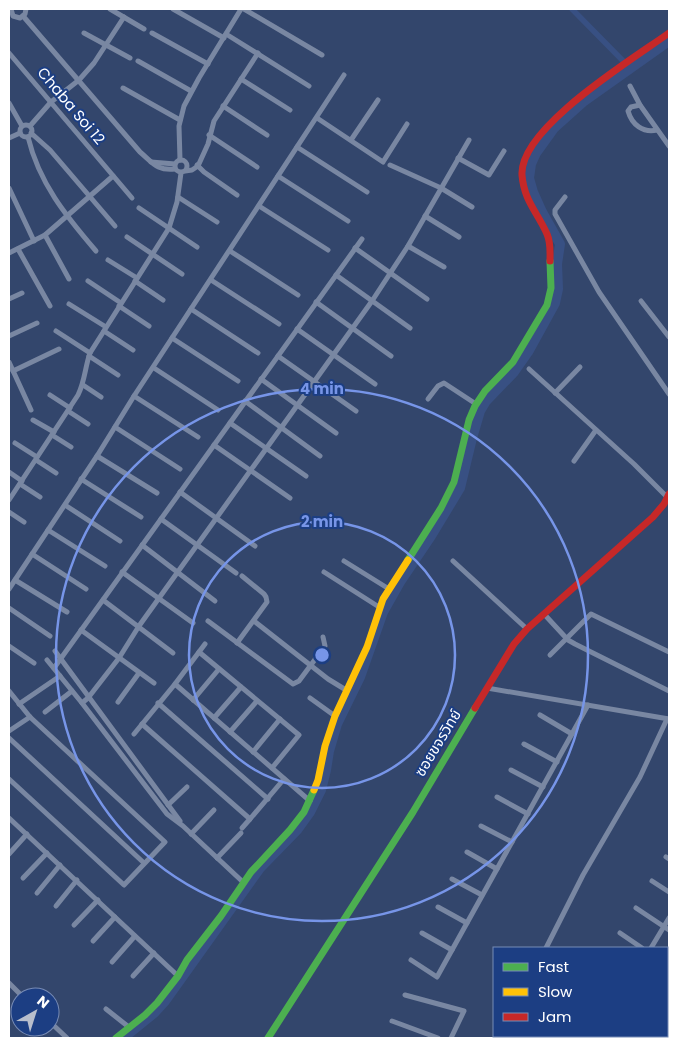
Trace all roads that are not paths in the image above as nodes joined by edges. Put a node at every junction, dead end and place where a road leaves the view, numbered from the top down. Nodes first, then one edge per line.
1 (26, 9) edge
2 (110, 9) edge
3 (174, 9) edge
4 (241, 9) edge
5 (10, 12) edge
6 (24, 16) junction
7 (124, 17) junction
8 (144, 30) dead end
9 (84, 33) dead end
10 (152, 33) dead end
11 (669, 33) edge
12 (225, 36) junction
13 (107, 45) junction
14 (9, 53) edge
15 (258, 53) junction
16 (322, 56) dead end
17 (130, 58) dead end
18 (138, 61) dead end
19 (208, 64) junction
20 (344, 75) dead end
21 (241, 79) junction
22 (79, 80) junction
23 (309, 86) dead end
24 (630, 86) dead end
25 (123, 88) dead end
26 (191, 91) junction
27 (378, 100) dead end
28 (51, 102) junction
29 (9, 103) edge
30 (223, 106) junction
31 (640, 106) junction
32 (290, 110) dead end
33 (317, 118) junction
34 (180, 120) junction
35 (407, 124) dead end
36 (22, 126) junction
37 (30, 126) junction
38 (657, 130) junction
39 (20, 133) junction
40 (29, 135) junction
41 (209, 135) junction
42 (267, 135) dead end
43 (9, 138) edge
44 (351, 140) junction
45 (469, 140) dead end
46 (669, 146) edge
47 (297, 147) junction
48 (504, 152) dead end
49 (458, 158) junction
50 (198, 163) junction
51 (176, 164) junction
52 (390, 165) dead end
53 (258, 166) dead end
54 (184, 169) junction
55 (113, 176) junction
56 (278, 176) junction
57 (9, 188) edge
58 (441, 188) junction
59 (367, 192) dead end
60 (237, 195) dead end
61 (565, 196) dead end
62 (90, 197) junction
63 (132, 198) dead end
64 (178, 198) junction
65 (259, 206) junction
66 (472, 207) dead end
67 (139, 208) dead end
68 (425, 216) junction
69 (66, 217) junction
70 (217, 222) dead end
71 (348, 222) dead end
72 (116, 226) dead end
73 (169, 228) junction
74 (45, 235) junction
75 (127, 237) dead end
76 (459, 237) dead end
77 (362, 239) dead end
78 (34, 241) junction
79 (408, 246) junction
80 (197, 247) dead end
81 (355, 248) junction
82 (18, 249) junction
83 (230, 250) junction
84 (328, 250) dead end
85 (96, 251) dead end
86 (9, 252) edge
87 (153, 255) junction
88 (108, 260) dead end
89 (444, 267) dead end
90 (390, 273) junction
91 (182, 274) dead end
92 (336, 275) junction
93 (69, 279) dead end
94 (136, 280) junction
95 (211, 280) junction
96 (88, 281) dead end
97 (22, 293) dead end
98 (298, 295) dead end
99 (9, 299) edge
100 (427, 299) dead end
101 (163, 300) dead end
102 (372, 301) junction
103 (641, 301) dead end
104 (316, 302) junction
105 (69, 304) dead end
106 (120, 305) junction
107 (50, 306) dead end
108 (191, 309) junction
109 (37, 323) dead end
110 (279, 324) dead end
111 (149, 326) dead end
112 (352, 328) junction
113 (410, 328) dead end
114 (105, 329) junction
115 (297, 329) junction
116 (56, 331) dead end
117 (9, 336) edge
118 (669, 337) edge
119 (172, 338) junction
120 (58, 349) dead end
121 (133, 350) dead end
122 (258, 352) dead end
123 (90, 354) junction
124 (333, 354) junction
125 (278, 356) junction
126 (392, 356) dead end
127 (9, 362) edge
128 (580, 367) dead end
129 (154, 368) junction
130 (529, 369) dead end
131 (13, 371) junction
132 (118, 375) dead end
133 (261, 379) junction
134 (238, 381) dead end
135 (314, 382) junction
136 (83, 384) junction
137 (375, 384) dead end
138 (555, 393) junction
139 (669, 394) edge
140 (50, 395) dead end
141 (134, 396) junction
142 (101, 397) dead end
143 (428, 399) dead end
144 (245, 401) junction
145 (476, 404) junction
146 (297, 406) junction
147 (69, 409) junction
148 (31, 410) dead end
149 (218, 410) dead end
150 (356, 411) dead end
151 (34, 420) dead end
152 (230, 422) junction
153 (88, 424) dead end
154 (115, 426) junction
155 (282, 428) junction
156 (596, 430) junction
157 (336, 433) dead end
158 (53, 434) junction
159 (198, 437) dead end
160 (14, 442) dead end
161 (214, 445) junction
162 (71, 447) dead end
163 (267, 449) junction
164 (98, 456) junction
165 (320, 456) dead end
166 (37, 458) junction
167 (574, 460) dead end
168 (180, 469) dead end
169 (251, 471) junction
170 (9, 472) edge
171 (56, 473) dead end
172 (306, 476) dead end
173 (82, 479) junction
174 (21, 482) junction
175 (180, 492) junction
176 (157, 493) dead end
177 (668, 496) edge
178 (40, 497) dead end
179 (290, 498) dead end
180 (9, 500) edge
181 (65, 505) junction
182 (9, 512) edge
183 (141, 517) dead end
184 (217, 518) junction
185 (161, 519) junction
186 (24, 522) dead end
187 (48, 530) junction
188 (120, 541) dead end
189 (142, 545) junction
190 (198, 546) junction
191 (255, 546) dead end
192 (32, 554) junction
193 (344, 561) dead end
194 (453, 561) dead end
195 (104, 566) dead end
196 (122, 572) junction
197 (179, 572) junction
198 (324, 572) dead end
199 (236, 573) dead end
200 (242, 576) dead end
201 (15, 580) junction
202 (86, 589) dead end
203 (9, 590) edge
204 (388, 590) junction
205 (159, 599) junction
206 (103, 600) junction
207 (215, 601) dead end
208 (379, 607) junction
209 (9, 608) edge
210 (67, 612) dead end
211 (544, 614) junction
212 (208, 621) dead end
213 (254, 621) junction
214 (193, 623) dead end
215 (139, 626) junction
216 (527, 628) junction
217 (81, 630) junction
218 (50, 636) dead end
219 (324, 637) dead end
220 (566, 638) junction
221 (237, 643) junction
222 (205, 644) dead end
223 (9, 646) edge
224 (55, 651) dead end
225 (198, 652) junction
226 (669, 652) edge
227 (173, 653) dead end
228 (550, 655) dead end
229 (119, 658) junction
230 (60, 659) junction
231 (47, 660) dead end
232 (34, 663) dead end
233 (311, 666) junction
234 (54, 668) junction
235 (219, 669) junction
236 (139, 673) junction
237 (60, 676) junction
238 (154, 683) dead end
239 (175, 684) junction
240 (241, 687) junction
241 (487, 688) junction
242 (346, 690) junction
243 (9, 691) edge
244 (72, 691) junction
245 (669, 691) edge
246 (88, 698) junction
247 (310, 698) dead end
248 (193, 700) junction
249 (257, 701) junction
250 (118, 702) dead end
251 (82, 703) junction
252 (158, 703) junction
253 (19, 704) junction
254 (588, 705) junction
255 (45, 712) dead end
256 (540, 715) dead end
257 (30, 716) junction
258 (335, 716) junction
259 (214, 718) junction
260 (280, 719) junction
261 (668, 719) edge
262 (142, 724) junction
263 (9, 731) edge
264 (230, 732) junction
265 (134, 734) dead end
266 (572, 734) junction
267 (9, 738) edge
268 (524, 744) dead end
269 (253, 752) junction
270 (557, 762) junction
271 (272, 768) junction
272 (512, 770) dead end
273 (9, 779) edge
274 (284, 779) junction
275 (188, 787) dead end
276 (543, 787) junction
277 (497, 797) dead end
278 (268, 799) junction
279 (310, 801) junction
280 (168, 804) junction
281 (214, 810) dead end
282 (528, 814) junction
283 (9, 818) edge
284 (250, 819) junction
285 (183, 826) junction
286 (481, 826) dead end
287 (27, 834) junction
288 (191, 834) junction
289 (512, 842) junction
290 (467, 852) dead end
291 (47, 853) junction
292 (9, 854) edge
293 (217, 858) junction
294 (144, 863) junction
295 (60, 865) junction
296 (497, 869) junction
297 (23, 878) dead end
298 (452, 879) dead end
299 (77, 880) junction
300 (652, 881) dead end
301 (244, 883) junction
302 (669, 892) edge
303 (37, 893) dead end
304 (482, 895) junction
305 (98, 900) junction
306 (56, 906) dead end
307 (438, 907) dead end
308 (636, 908) dead end
309 (116, 917) junction
310 (669, 918) edge
311 (467, 923) junction
312 (74, 925) dead end
313 (664, 926) junction
314 (669, 930) edge
315 (422, 933) dead end
316 (620, 933) dead end
317 (135, 936) junction
318 (93, 941) dead end
319 (547, 947) edge
320 (641, 947) edge
321 (652, 947) edge
322 (452, 950) junction
323 (154, 953) junction
324 (411, 960) dead end
325 (112, 962) dead end
326 (134, 976) dead end
327 (178, 976) junction
328 (405, 995) dead end
329 (106, 1009) dead end
330 (392, 1021) dead end
331 (130, 1028) junction
332 (116, 1038) edge
333 (268, 1038) edge
334 (438, 1038) edge
335 (451, 1038) edge

1 - 6 street
2 - 7 street
3 - 12 street
4 - 12 street
4 - 16 street
5 - 6 street
6 - 22 street
7 - 8 street
7 - 13 street
9 - 13 street
10 - 19 street
11 - 145 street
12 - 15 street
12 - 19 street
13 - 17 street
13 - 22 street
14 - 28 street, Chaba Soi 12
15 - 21 street
15 - 23 street
18 - 26 street
19 - 26 street
20 - 33 street
21 - 30 street
21 - 32 street
22 - 28 street
22 - 51 street
24 - 31 street
25 - 34 street
26 - 34 street
27 - 44 street
28 - 37 street
28 - 55 street, Chaba Soi 12
29 - 36 street
30 - 41 street
30 - 42 street
31 - 38 street
31 - 38 street
33 - 44 street
33 - 47 street
34 - 51 street
35 - 44 street
36 - 37 street
36 - 39 street
37 - 40 street
38 - 46 street
39 - 40 street
39 - 43 street
40 - 62 street
40 - 69 street
41 - 50 street
41 - 53 street
45 - 49 street
47 - 56 street
47 - 59 street
48 - 49 street
49 - 58 street
50 - 54 street
50 - 60 street
51 - 54 street
51 - 54 street
52 - 58 street
54 - 64 street
55 - 62 street
55 - 63 street, Chaba Soi 12
56 - 65 street
56 - 71 street
57 - 78 street
58 - 66 street
58 - 68 street
61 - 139 street
62 - 69 street
62 - 72 street
64 - 70 street
64 - 73 street
65 - 83 street
65 - 84 street
67 - 73 street
68 - 76 street
68 - 79 street
69 - 74 street
69 - 85 street
73 - 80 street
73 - 87 street
74 - 78 street
74 - 93 street
75 - 87 street
77 - 81 street
78 - 82 street
79 - 89 street
79 - 90 street
81 - 90 street
81 - 92 street
82 - 86 street
82 - 107 street
83 - 95 street
83 - 98 street
87 - 91 street
87 - 94 street
88 - 94 street
90 - 100 street
90 - 102 street
92 - 102 street
92 - 104 street
94 - 101 street
94 - 106 street
95 - 108 street
95 - 110 street
96 - 106 street
97 - 99 street
102 - 112 street
102 - 113 street
103 - 118 street
104 - 112 street
104 - 115 street
105 - 114 street
106 - 111 street
106 - 114 street
108 - 119 street
108 - 122 street
109 - 117 street
112 - 124 street
112 - 126 street
114 - 121 street
114 - 123 street
115 - 124 street
115 - 125 street
116 - 123 street
119 - 129 street
119 - 134 street
120 - 131 street
123 - 132 street
123 - 136 street
124 - 135 street
124 - 137 street
125 - 133 street
125 - 135 street
127 - 131 street
128 - 138 street
129 - 141 street
129 - 149 street
130 - 138 street
131 - 148 street
133 - 144 street
133 - 146 street
135 - 146 street
135 - 150 street
136 - 142 street
136 - 147 street
138 - 156 street
140 - 147 street
141 - 154 street
141 - 159 street
143 - 145 street
144 - 152 street
144 - 155 street
145 - 204 street
146 - 155 street
146 - 157 street
147 - 153 street
147 - 158 street
151 - 158 street
152 - 161 street
152 - 163 street
154 - 164 street
154 - 168 street
155 - 163 street
155 - 165 street
156 - 167 street
156 - 177 street
158 - 162 street
158 - 166 street
160 - 166 street
161 - 169 street
161 - 175 street
163 - 169 street
163 - 172 street
164 - 173 street
164 - 176 street
166 - 171 street
166 - 174 street
169 - 179 street
169 - 184 street
170 - 174 street
173 - 181 street
173 - 183 street
174 - 178 street
174 - 180 street
175 - 184 street
175 - 185 street
177 - 211 street, ซอยขจรวิทย์
181 - 187 street
181 - 188 street
182 - 186 street
184 - 190 street
184 - 191 street
185 - 189 street
185 - 190 street
187 - 192 street
187 - 195 street
189 - 196 street
189 - 197 street
190 - 197 street
190 - 199 street
192 - 201 street
192 - 202 street
193 - 204 street
194 - 216 street
196 - 205 street
196 - 206 street
197 - 205 street
197 - 207 street
198 - 208 street
200 - 213 street
201 - 203 street
201 - 210 street
204 - 208 street
205 - 214 street
205 - 215 street
206 - 215 street
206 - 217 street
208 - 242 street
209 - 218 street
211 - 216 street, ซอยขจรวิทย์
211 - 220 street
212 - 221 street
213 - 221 street
213 - 233 street
215 - 227 street
215 - 229 street
216 - 241 street, ซอยขจรวิทย์
217 - 229 street
217 - 230 street
219 - 233 street
220 - 226 street
220 - 228 street
220 - 245 street
221 - 233 street
222 - 225 street
223 - 232 street
224 - 230 street
225 - 235 street
225 - 239 street
229 - 236 street
229 - 246 street
230 - 234 street
230 - 246 street
231 - 234 street
233 - 242 street
234 - 237 street
235 - 240 street
235 - 248 street
236 - 238 street
236 - 250 street
237 - 244 street
237 - 253 street
239 - 248 street
239 - 252 street
240 - 249 street
240 - 259 street
241 - 254 street
241 - 333 street, ซอยขจรวิทย์
242 - 258 street
243 - 253 street
244 - 251 street
244 - 255 street
246 - 251 street
246 - 280 street
247 - 258 street
248 - 259 street
249 - 260 street
249 - 264 street
251 - 285 street
252 - 262 street
252 - 278 street
253 - 257 street
254 - 261 street
254 - 266 street
256 - 266 street
257 - 263 street
257 - 294 street
258 - 279 street
259 - 264 street
260 - 269 street
260 - 271 street
261 - 319 street
262 - 265 street
262 - 284 street
264 - 269 street
266 - 270 street
267 - 294 street
268 - 270 street
269 - 271 street
270 - 276 street
271 - 274 street
272 - 276 street
273 - 294 street
274 - 278 street
274 - 279 street
275 - 280 street
276 - 282 street
277 - 282 street
278 - 284 street
279 - 301 street
280 - 285 street
281 - 288 street
282 - 289 street
283 - 287 street
284 - 293 street
285 - 288 street
286 - 289 street
287 - 291 street
287 - 292 street
288 - 293 street
289 - 296 street
290 - 296 street
291 - 295 street
291 - 297 street
293 - 301 street
295 - 299 street
295 - 303 street
296 - 304 street
298 - 304 street
299 - 305 street
299 - 306 street
300 - 302 street
301 - 327 street
304 - 311 street
305 - 309 street
305 - 312 street
307 - 311 street
308 - 313 street
309 - 317 street
309 - 318 street
310 - 313 street
311 - 322 street
313 - 314 street
313 - 321 street
315 - 322 street
316 - 320 street
317 - 323 street
317 - 325 street
322 - 324 street
323 - 326 street
323 - 327 street
327 - 331 street
328 - 335 street
329 - 331 street
330 - 334 street
331 - 332 street

